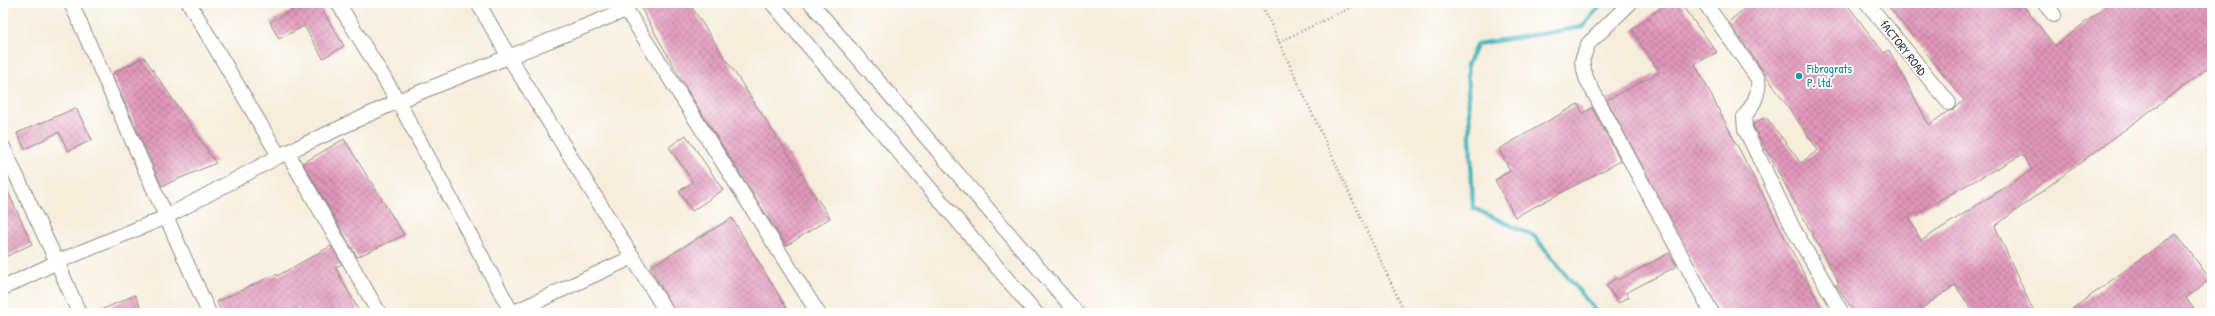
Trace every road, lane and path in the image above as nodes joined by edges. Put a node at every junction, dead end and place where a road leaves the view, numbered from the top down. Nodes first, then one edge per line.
1 (72, 3) edge
2 (189, 3) edge
3 (338, 3) edge
4 (478, 3) edge
5 (772, 3) edge
6 (811, 3) edge
7 (1261, 3) edge
8 (1360, 3) edge
9 (1630, 3) edge
10 (1705, 3) edge
11 (1867, 3) edge
12 (2045, 3) edge
13 (624, 6) edge
14 (2054, 15) dead end
15 (1279, 42) junction
16 (509, 57) junction
17 (1944, 99) dead end
18 (398, 101) junction
19 (3, 147) edge
20 (283, 154) junction
21 (166, 217) junction
22 (633, 257) junction
23 (58, 262) junction
24 (3, 288) edge
25 (79, 313) edge
26 (209, 313) edge
27 (379, 313) edge
28 (512, 313) edge
29 (667, 313) edge
30 (818, 313) edge
31 (1036, 313) edge
32 (1077, 313) edge
33 (1405, 313) edge
34 (1712, 313) edge
35 (1842, 313) edge

1 - 21 street
2 - 20 street
3 - 18 street
4 - 16 street
5 - 31 street
6 - 32 street
7 - 15 path
8 - 15 path
9 - 34 street
10 - 35 street
11 - 17 street, fACTORY ROAD
12 - 14 street
13 - 16 street
13 - 30 street
15 - 33 path
16 - 18 street
16 - 22 street
18 - 20 street
18 - 28 street
19 - 23 street
20 - 21 street
20 - 27 street
21 - 23 street
21 - 26 street
22 - 28 street
22 - 29 street
23 - 24 street
23 - 25 street

